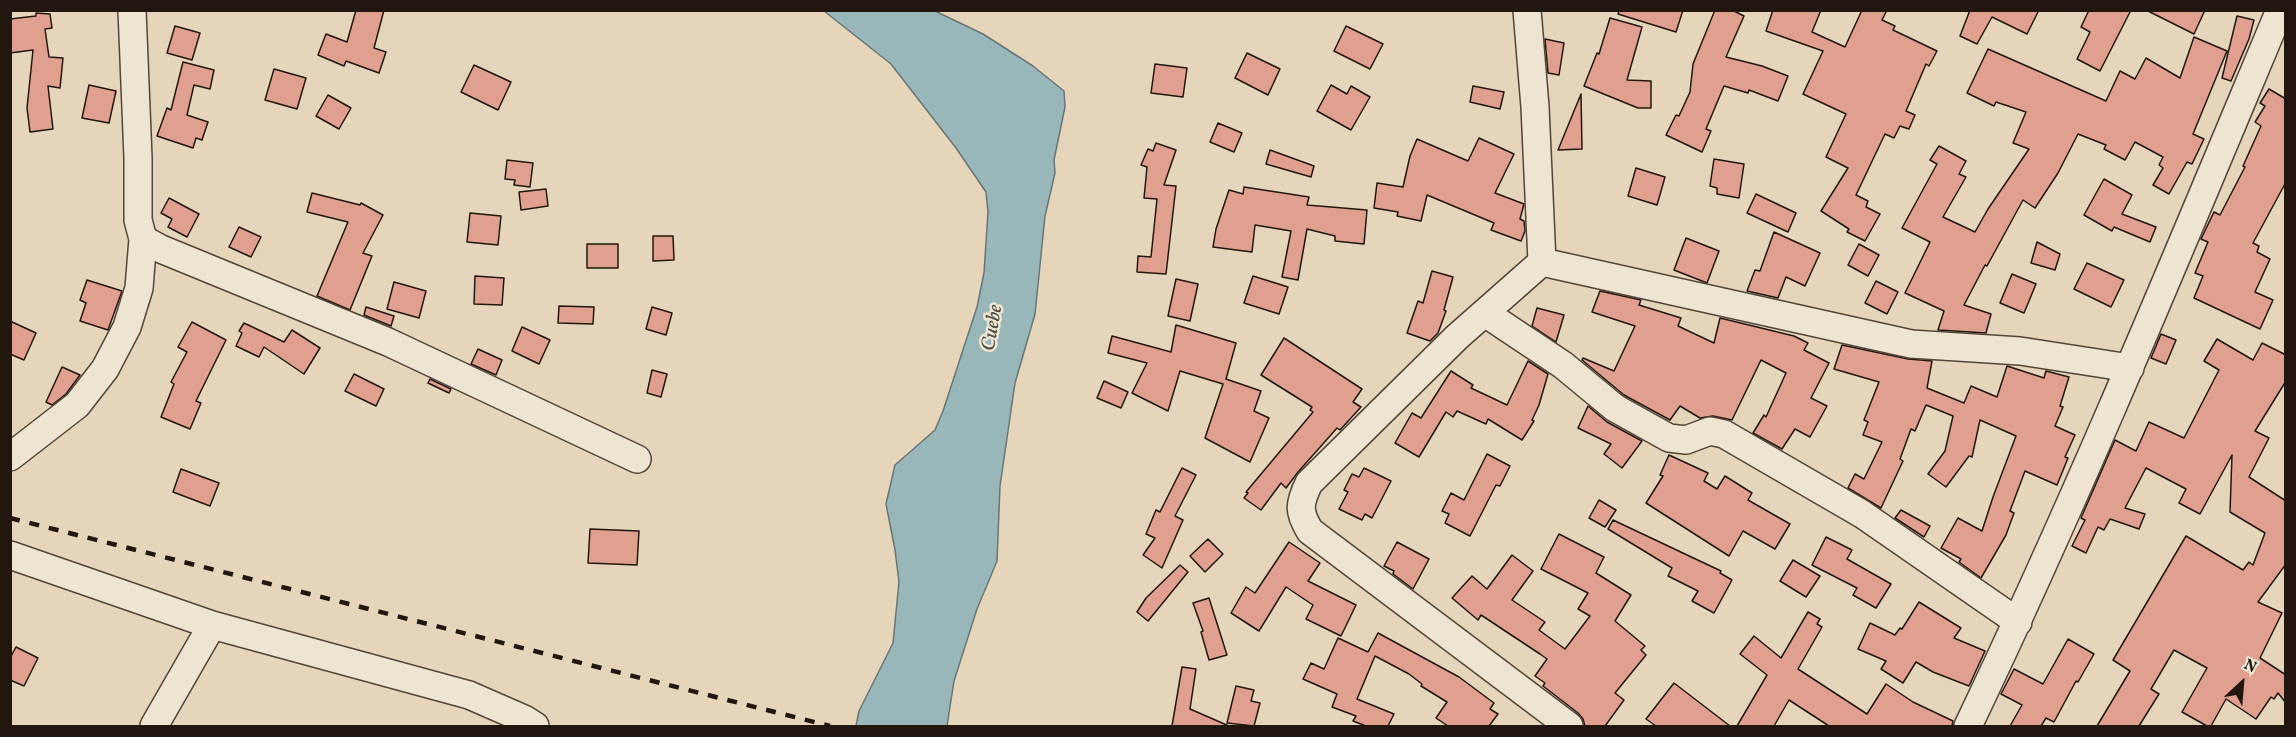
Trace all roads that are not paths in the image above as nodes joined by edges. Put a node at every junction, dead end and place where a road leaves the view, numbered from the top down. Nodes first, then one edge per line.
1 (132, 10) edge
2 (1527, 10) edge
3 (2280, 10) edge
4 (143, 239) junction
5 (1542, 262) junction
6 (1485, 313) junction
7 (2130, 368) junction
8 (10, 457) edge
9 (637, 459) dead end
10 (11, 554) edge
11 (2018, 622) junction
12 (212, 625) junction
13 (154, 726) edge
14 (535, 726) edge
15 (1569, 726) edge
16 (1968, 726) edge

1 - 4 street
2 - 5 street
3 - 7 street
4 - 8 street
4 - 9 street
5 - 6 street
5 - 7 street
6 - 11 street
6 - 15 street
7 - 11 street
10 - 12 street
11 - 16 street
12 - 13 street
12 - 14 street

